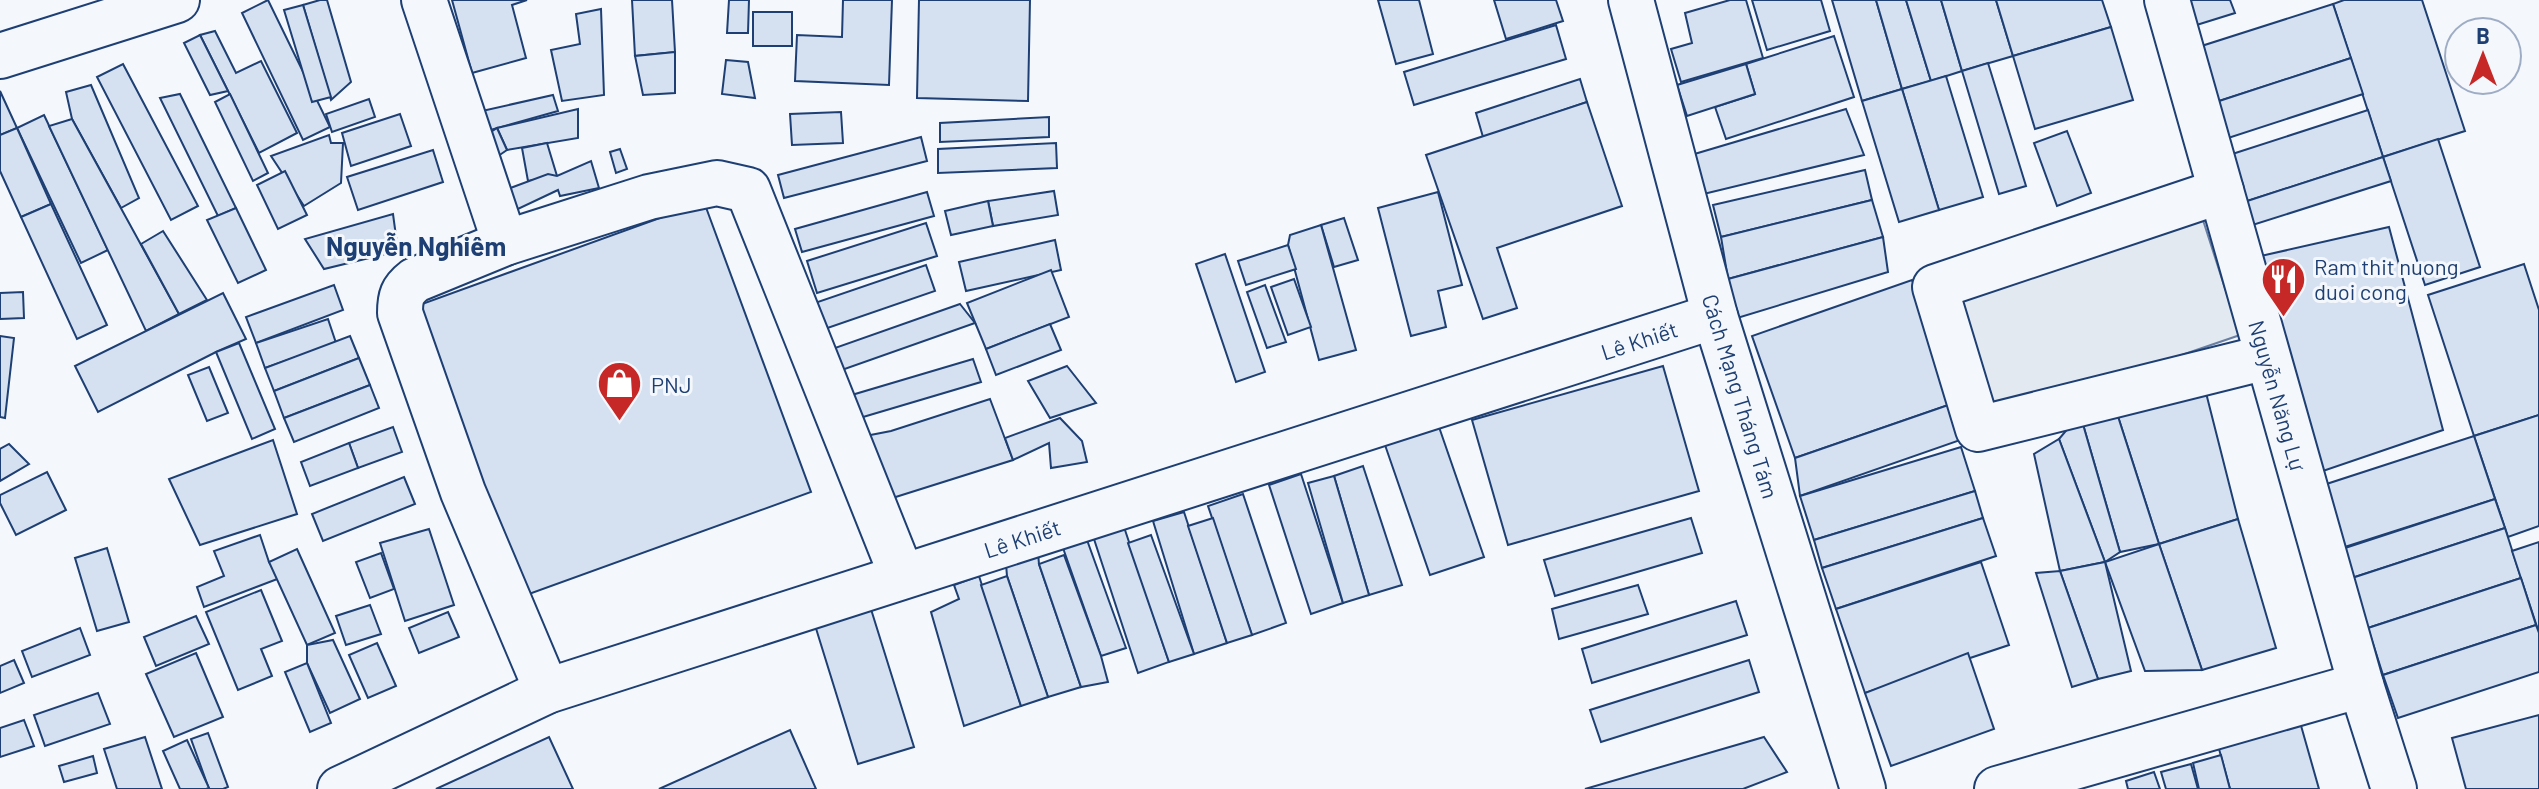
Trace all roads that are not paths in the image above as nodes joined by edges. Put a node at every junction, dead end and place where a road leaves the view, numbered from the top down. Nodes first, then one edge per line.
1 (177, 0) edge
2 (424, 0) edge
3 (2167, 0) edge
4 (1634, 1) edge
5 (0, 56) edge
6 (2221, 191) junction
7 (505, 243) junction
8 (1715, 316) junction
9 (2267, 357) junction
10 (902, 576) junction
11 (2361, 685) junction
12 (547, 691) junction
13 (340, 789) edge
14 (1863, 789) edge
15 (1997, 789) edge
16 (2394, 789) edge

1 - 5 street
2 - 7 street
3 - 6 street, Nguyễn Năng Lự
4 - 8 street, Cách Mạng Tháng Tám
6 - 9 street, Nguyễn Năng Lự
6 - 9 street
7 - 10 street
7 - 12 street
8 - 10 street, Lê Khiết
8 - 14 street, Cách Mạng Tháng Tám
9 - 11 street, Nguyễn Năng Lự
10 - 12 street, Lê Khiết
11 - 15 street
11 - 16 street, Nguyễn Năng Lự
12 - 13 street, Lê Khiết

